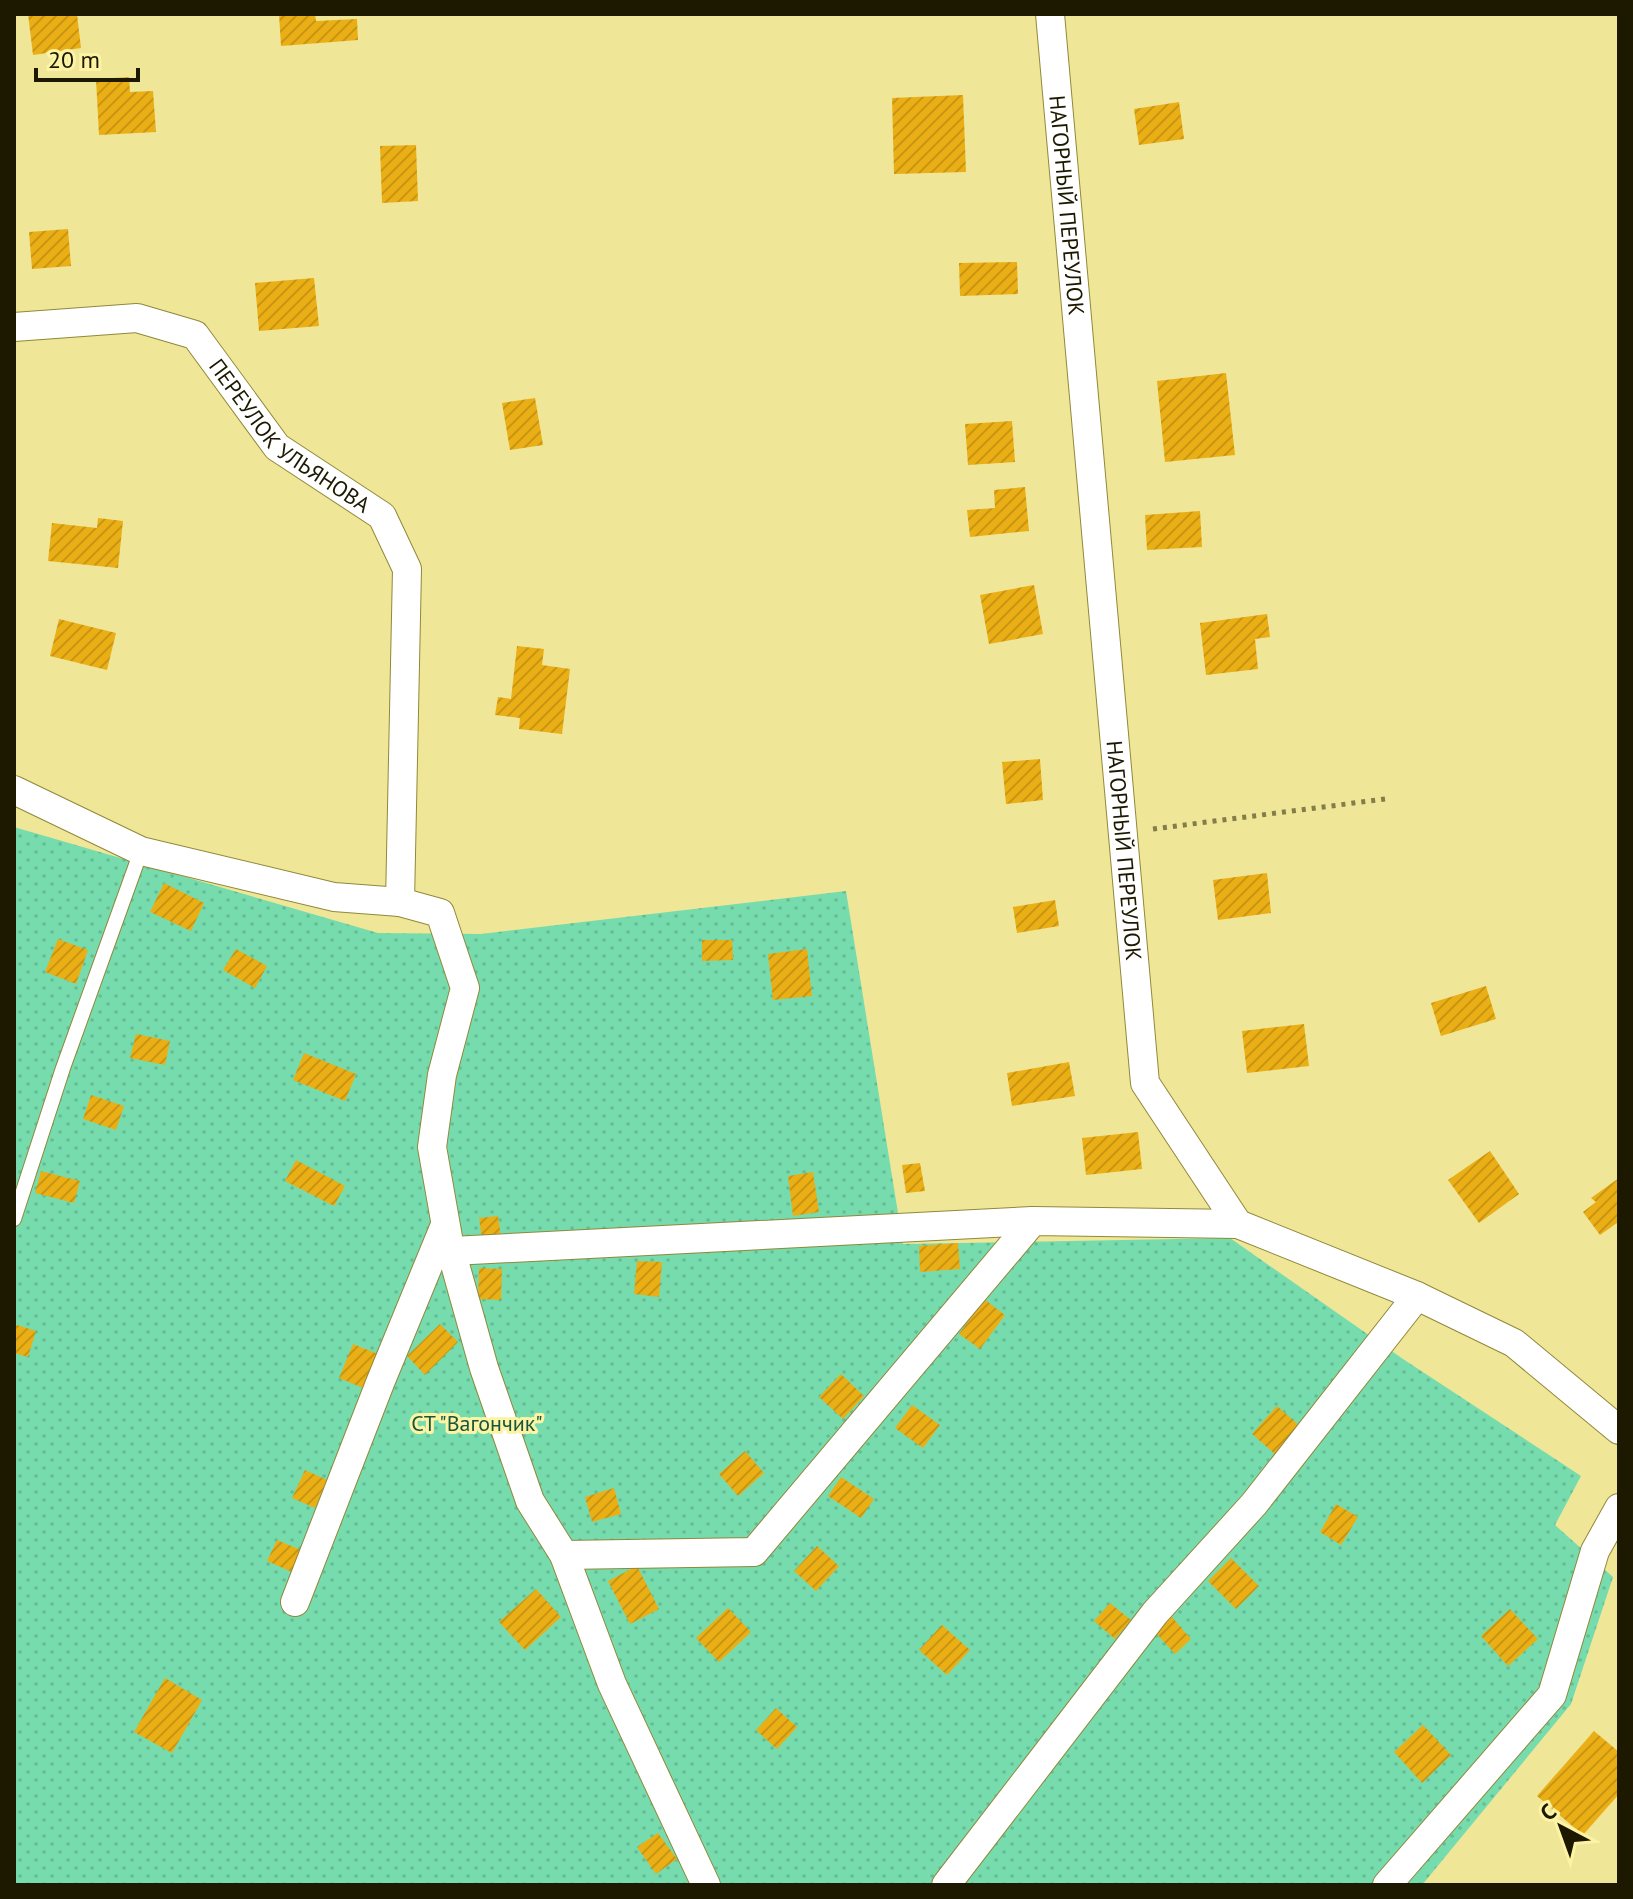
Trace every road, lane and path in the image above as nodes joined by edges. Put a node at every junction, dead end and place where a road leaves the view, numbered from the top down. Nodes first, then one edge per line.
1 (1050, 14) edge
2 (14, 327) edge
3 (14, 790) edge
4 (1385, 799) dead end
5 (1124, 833) junction
6 (141, 851) junction
7 (400, 902) junction
8 (14, 1219) edge
9 (1033, 1221) junction
10 (1238, 1224) junction
11 (448, 1238) junction
12 (1417, 1296) junction
13 (1619, 1430) edge
14 (1619, 1508) edge
15 (564, 1555) junction
16 (295, 1602) dead end
17 (706, 1885) edge
18 (946, 1885) edge
19 (1387, 1885) edge

1 - 5 street, НАГОРНЫЙ ПЕРЕУЛОК
2 - 7 street, ПЕРЕУЛОК УЛЬЯНОВА
3 - 6 street
4 - 5 path
5 - 10 street, НАГОРНЫЙ ПЕРЕУЛОК
6 - 7 street
6 - 8 lane
7 - 11 street
9 - 10 street
9 - 11 street
9 - 15 street
10 - 12 street
11 - 15 street
11 - 16 street
12 - 13 street
12 - 18 street
14 - 19 street
15 - 17 street

